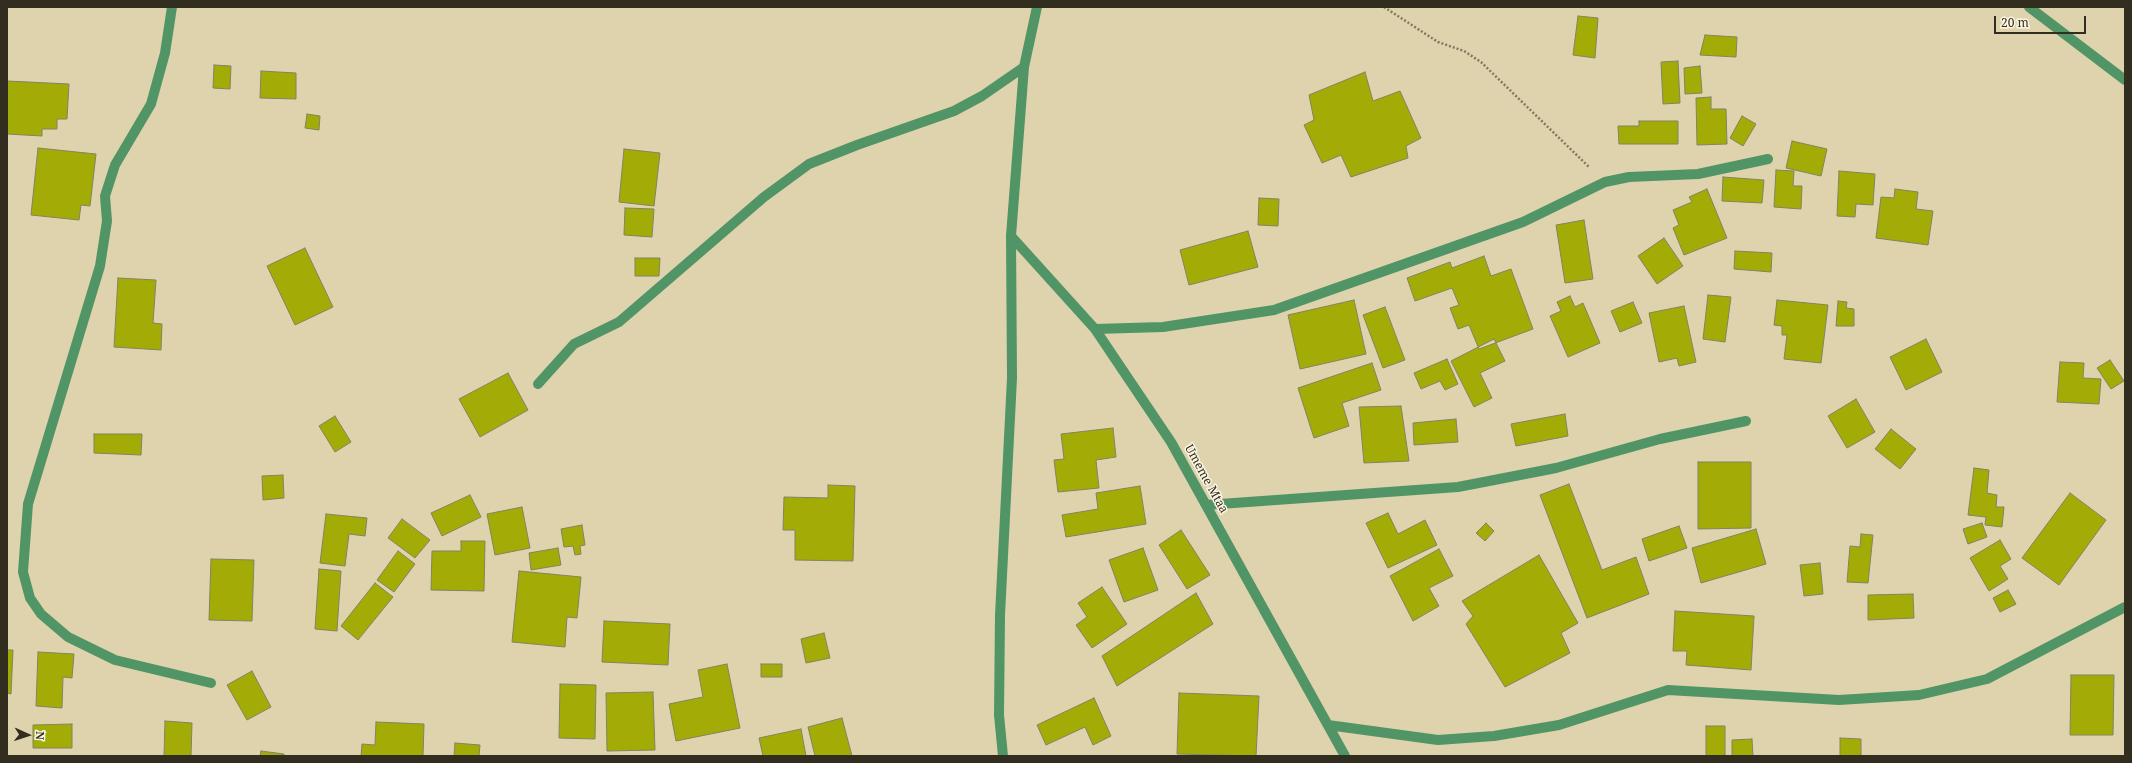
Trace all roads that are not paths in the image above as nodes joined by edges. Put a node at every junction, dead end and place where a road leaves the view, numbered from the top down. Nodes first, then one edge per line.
1 (172, 7) edge
2 (1037, 7) edge
3 (2029, 7) edge
4 (1024, 67) junction
5 (2125, 80) edge
6 (1768, 159) dead end
7 (1012, 236) junction
8 (1095, 329) junction
9 (538, 384) dead end
10 (1746, 421) dead end
11 (1206, 505) junction
12 (2125, 607) edge
13 (211, 683) dead end
14 (1328, 725) junction
15 (1003, 756) edge
16 (1345, 756) edge

1 - 13 street
2 - 4 street
3 - 5 street
4 - 7 street
4 - 9 street
6 - 8 street
7 - 8 street, Umeme Mtaa
7 - 15 street
8 - 11 street, Umeme Mtaa
10 - 11 street
11 - 14 street, Umeme Mtaa
12 - 14 street
14 - 16 street, Umeme Mtaa

